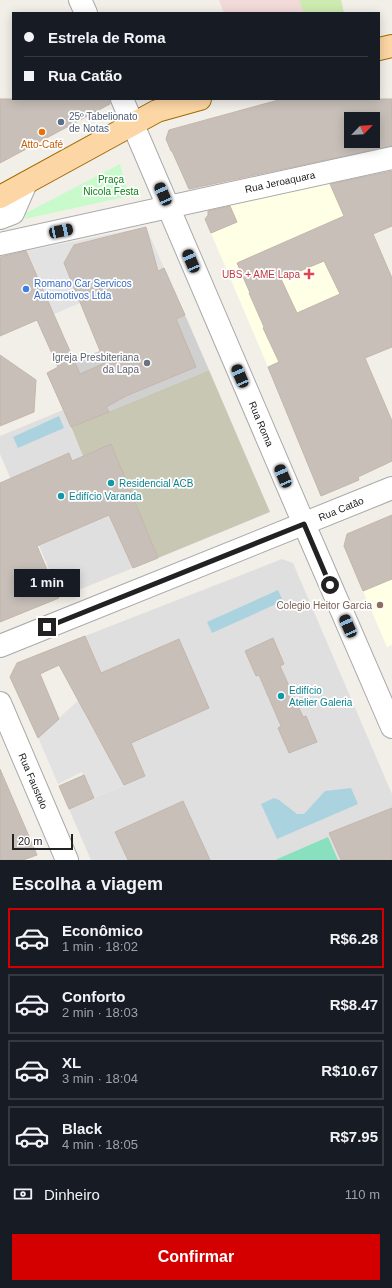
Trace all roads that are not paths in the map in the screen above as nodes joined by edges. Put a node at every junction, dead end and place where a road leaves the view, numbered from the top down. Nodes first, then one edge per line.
1 (80, 0) edge
2 (86, 12) edge
3 (392, 46) edge
4 (380, 49) edge
5 (122, 100) edge
6 (196, 100) edge
7 (133, 124) junction
8 (392, 158) edge
9 (26, 183) junction
10 (0, 197) edge
11 (168, 207) junction
12 (0, 218) edge
13 (0, 244) edge
14 (392, 488) edge
15 (304, 524) junction
16 (0, 646) edge
17 (384, 690) edge
18 (0, 703) edge
19 (392, 727) edge
20 (67, 860) edge

1 - 2 street
3 - 4 main road
5 - 7 street, Rua Roma
6 - 7 main road
7 - 9 main road
7 - 11 street, Rua Roma
8 - 11 street, Rua Jeroaquara
9 - 10 main road
9 - 12 street
11 - 13 street
11 - 15 street, Rua Roma
14 - 15 street, Rua Catão
15 - 16 street, Rua Catão
15 - 17 street, Rua Roma
17 - 19 street, Rua Roma
18 - 20 street, Rua Faustolo

